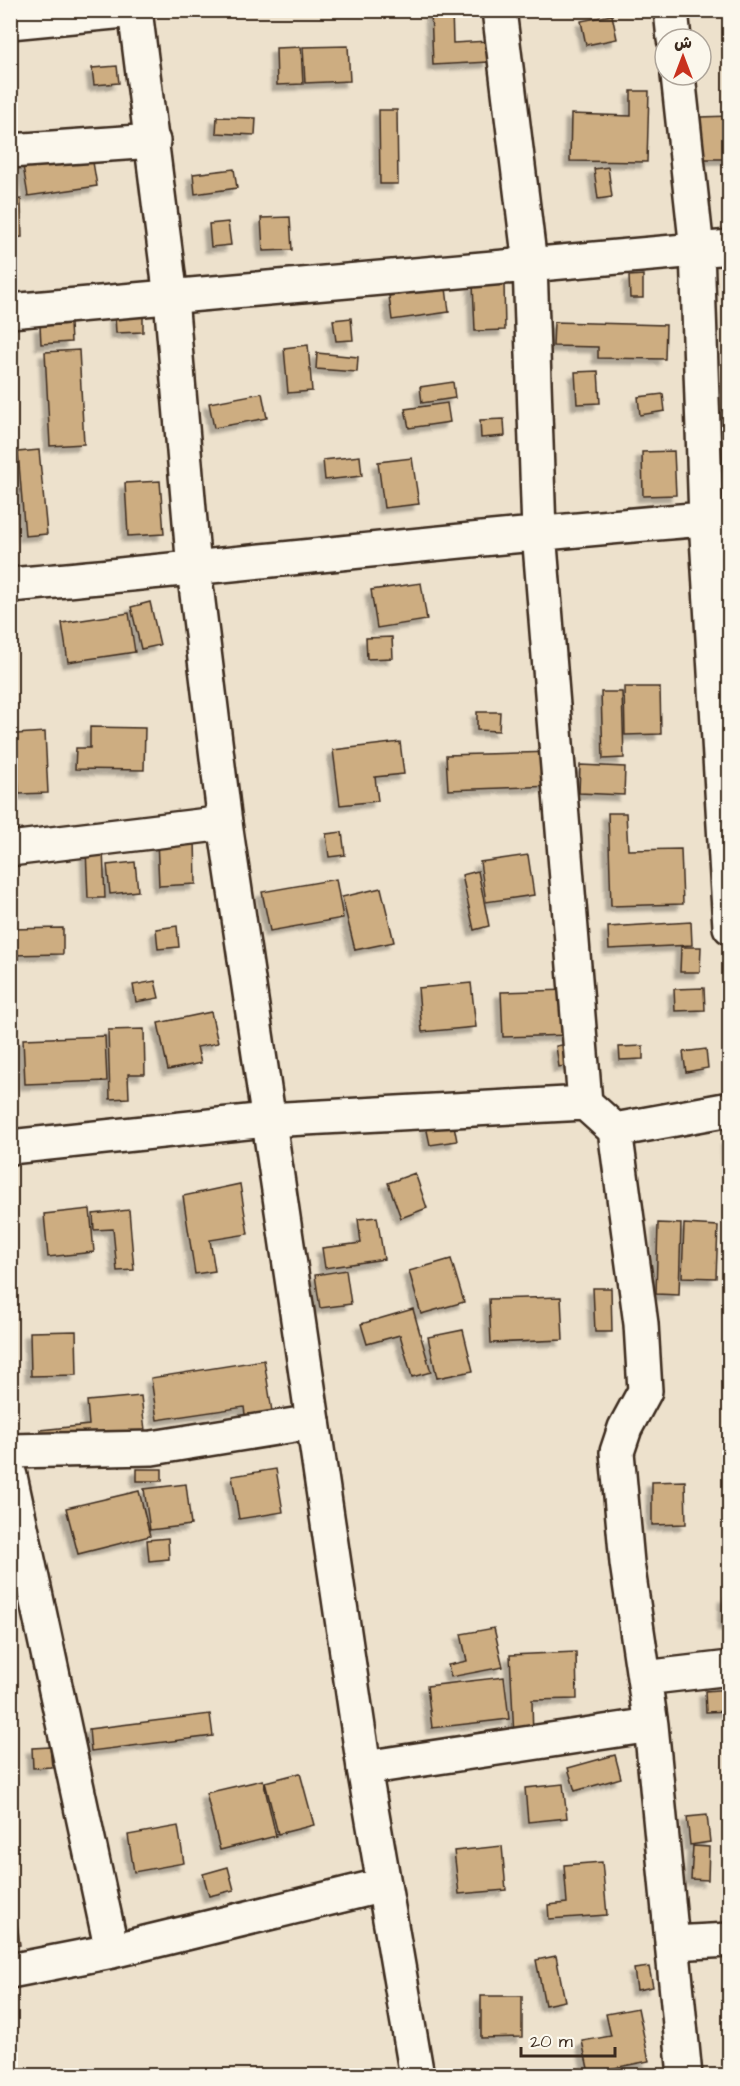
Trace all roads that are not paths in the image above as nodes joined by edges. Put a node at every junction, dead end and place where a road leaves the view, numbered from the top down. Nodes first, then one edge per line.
1 (135, 10) edge
2 (499, 10) edge
3 (671, 10) edge
4 (10, 22) edge
5 (673, 27) edge
6 (679, 87) edge
7 (153, 141) junction
8 (10, 151) edge
9 (729, 248) edge
10 (697, 250) junction
11 (530, 264) junction
12 (171, 298) junction
13 (10, 310) edge
14 (705, 519) junction
15 (539, 532) junction
16 (194, 569) junction
17 (10, 585) edge
18 (225, 823) junction
19 (10, 849) edge
20 (729, 927) edge
21 (585, 1103) junction
22 (729, 1109) edge
23 (267, 1120) junction
24 (615, 1130) junction
25 (10, 1147) edge
26 (313, 1422) junction
27 (10, 1451) edge
28 (10, 1476) edge
29 (729, 1668) edge
30 (644, 1678) junction
31 (651, 1725) junction
32 (364, 1768) junction
33 (384, 1885) junction
34 (729, 1940) edge
35 (672, 1943) junction
36 (112, 1951) junction
37 (10, 1971) edge
38 (417, 2076) edge
39 (685, 2076) edge

1 - 4 street
1 - 7 street
2 - 11 street
3 - 5 street
6 - 10 street
7 - 8 street
7 - 12 street
9 - 10 street
10 - 11 street
10 - 14 street
11 - 12 street
11 - 15 street
12 - 13 street
12 - 16 street
14 - 15 street
14 - 20 street
15 - 16 street
15 - 21 street
16 - 17 street
16 - 18 street
18 - 19 street
18 - 23 street
21 - 23 street
21 - 24 street
22 - 24 street
23 - 25 street
23 - 26 street
24 - 30 street
26 - 27 street
26 - 32 street
28 - 36 street
29 - 30 street
30 - 31 street
31 - 32 street
31 - 35 street
32 - 33 street
33 - 36 street
33 - 38 street
34 - 35 street
35 - 39 street
36 - 37 street

